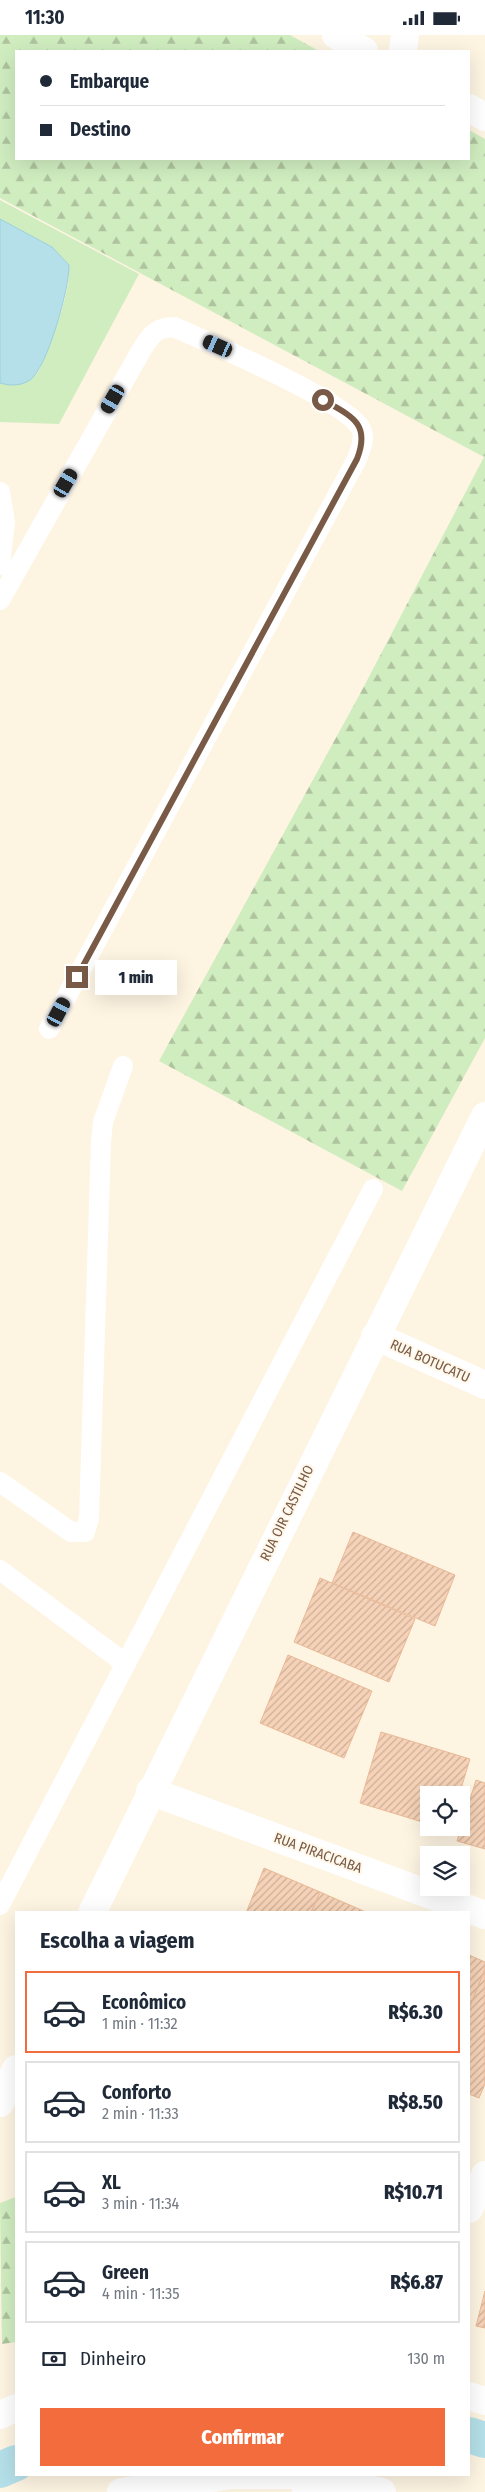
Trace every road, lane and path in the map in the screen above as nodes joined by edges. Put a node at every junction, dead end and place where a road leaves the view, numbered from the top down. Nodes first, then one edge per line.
1 (336, 35) edge
2 (405, 35) edge
3 (362, 50) edge
4 (403, 50) edge
5 (470, 109) edge
6 (485, 117) edge
7 (0, 492) edge
8 (0, 565) edge
9 (0, 601) edge
10 (49, 1029) dead end
11 (123, 1066) dead end
12 (485, 1116) edge
13 (373, 1189) dead end
14 (374, 1336) junction
15 (485, 1385) edge
16 (0, 1482) edge
17 (0, 1570) edge
18 (126, 1664) junction
19 (150, 1791) junction
20 (0, 1905) edge
21 (93, 1911) edge
22 (485, 1915) edge
23 (15, 2071) edge
24 (0, 2103) edge
25 (485, 2175) edge
26 (470, 2207) edge
27 (470, 2396) edge
28 (485, 2401) edge
29 (15, 2408) edge
30 (0, 2415) edge
31 (225, 2476) edge
32 (311, 2476) edge
33 (315, 2476) edge
34 (121, 2492) edge
35 (306, 2492) edge
36 (382, 2492) edge

1 - 3 street
2 - 4 street
5 - 6 street
7 - 8 lane
9 - 10 lane
11 - 16 lane
12 - 14 street, RUA OIR CASTILHO
13 - 18 lane
14 - 15 street, RUA BOTUCATU
14 - 19 street, RUA OIR CASTILHO
17 - 18 lane
18 - 20 lane
19 - 21 street, RUA OIR CASTILHO
19 - 22 street, RUA PIRACICABA
23 - 24 street
25 - 26 street
27 - 28 street
29 - 30 street
31 - 34 street
32 - 35 street
33 - 36 street

